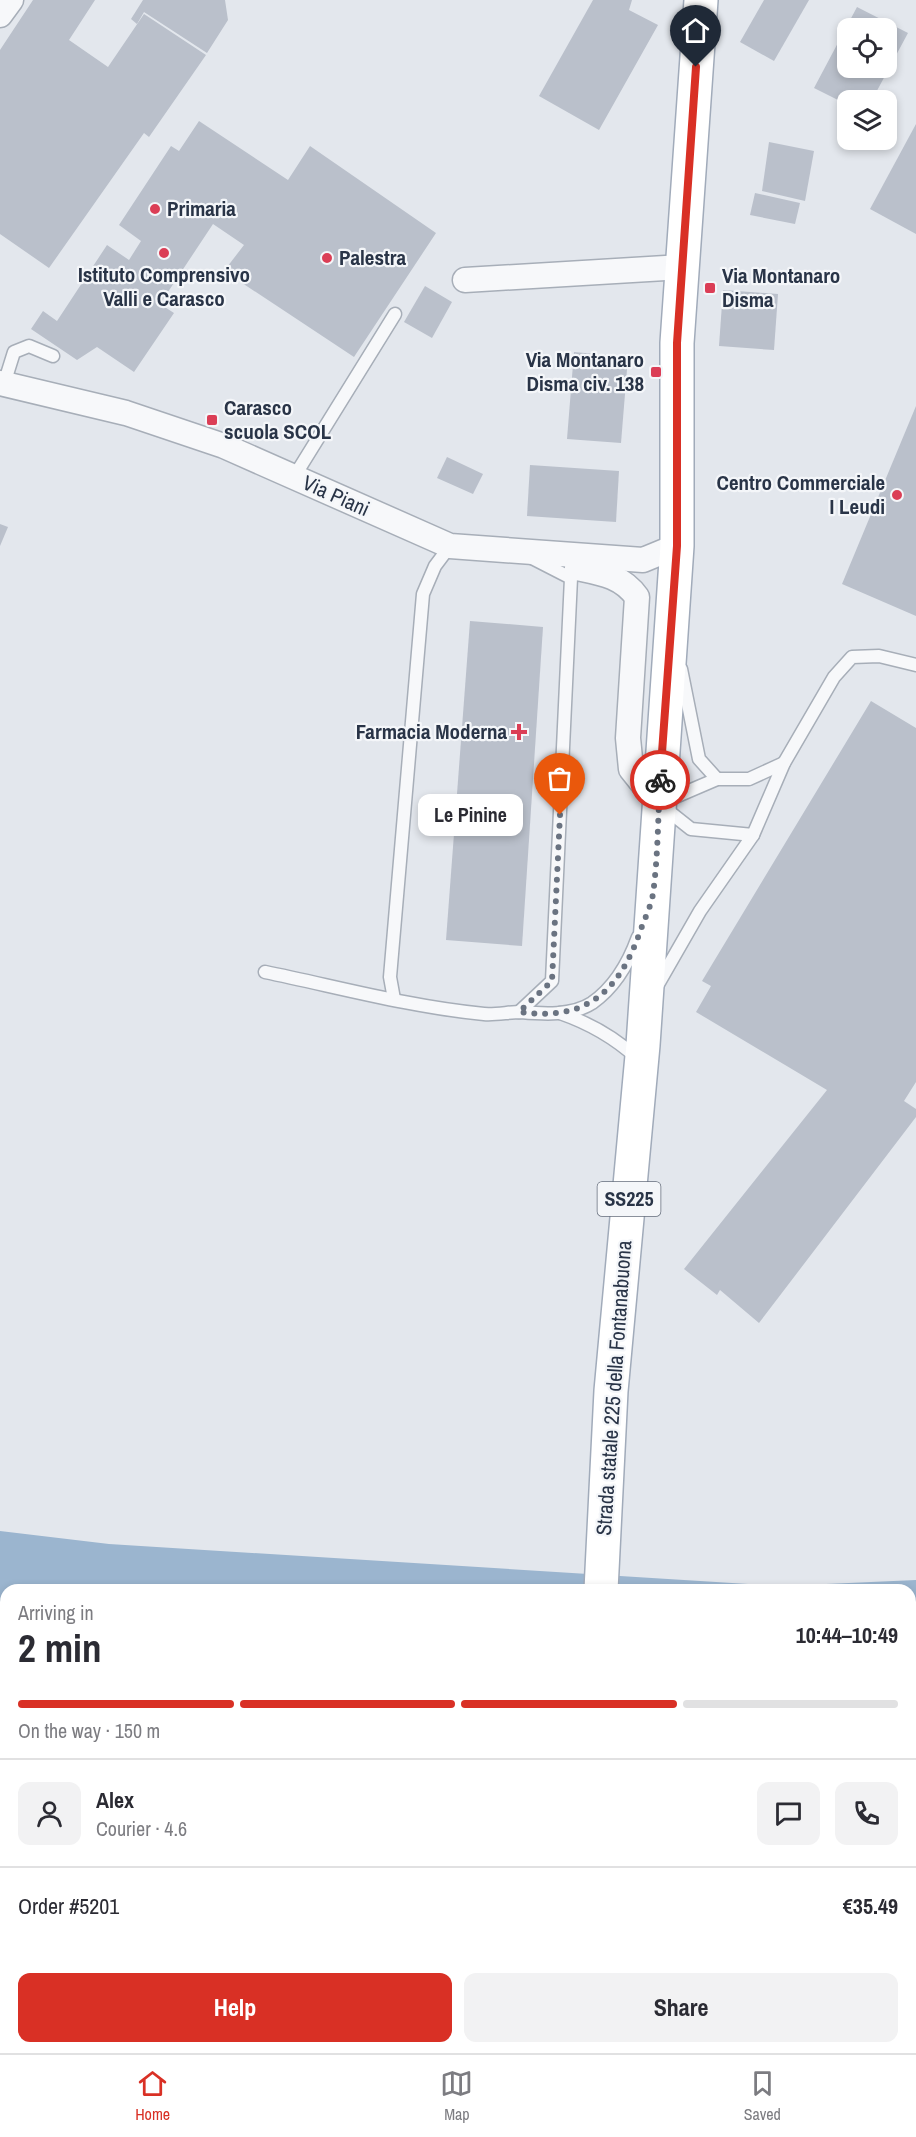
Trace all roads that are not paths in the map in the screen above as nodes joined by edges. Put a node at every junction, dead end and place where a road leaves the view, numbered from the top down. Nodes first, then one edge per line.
1 (11, 0) edge
2 (701, 0) edge
3 (0, 15) edge
4 (682, 267) junction
5 (465, 280) dead end
6 (395, 314) dead end
7 (53, 356) dead end
8 (2, 384) edge
9 (294, 477) junction
10 (450, 546) junction
11 (677, 546) junction
12 (520, 552) junction
13 (670, 626) junction
14 (916, 665) edge
15 (784, 764) junction
16 (717, 779) junction
17 (659, 804) junction
18 (753, 835) junction
19 (652, 896) junction
20 (265, 972) dead end
21 (394, 999) junction
22 (646, 1007) junction
23 (519, 1012) junction
24 (559, 1012) junction
25 (642, 1062) junction
26 (601, 1584) edge

1 - 3 street
2 - 4 main road, Strada statale 225 della Fontanabuona / SS225
4 - 5 street
4 - 11 main road, Strada statale 225 della Fontanabuona / SS225
6 - 9 lane
7 - 8 lane
8 - 9 street, Via Piani
9 - 10 street, Via Piani
10 - 12 street, Via Piani
10 - 21 lane
11 - 12 street, Via Piani
11 - 13 main road, Strada statale 225 della Fontanabuona / SS225
12 - 17 street
12 - 23 lane
13 - 16 lane
13 - 17 main road, Strada statale 225 della Fontanabuona / SS225
14 - 15 lane
15 - 16 lane
15 - 18 lane
16 - 17 lane
17 - 18 lane
17 - 19 main road, Strada statale 225 della Fontanabuona / SS225
18 - 22 lane
19 - 22 main road, Strada statale 225 della Fontanabuona / SS225
19 - 24 lane
20 - 21 lane
21 - 23 lane
22 - 25 main road, Strada statale 225 della Fontanabuona / SS225
23 - 24 lane
24 - 25 lane
25 - 26 main road, Strada statale 225 della Fontanabuona / SS225

